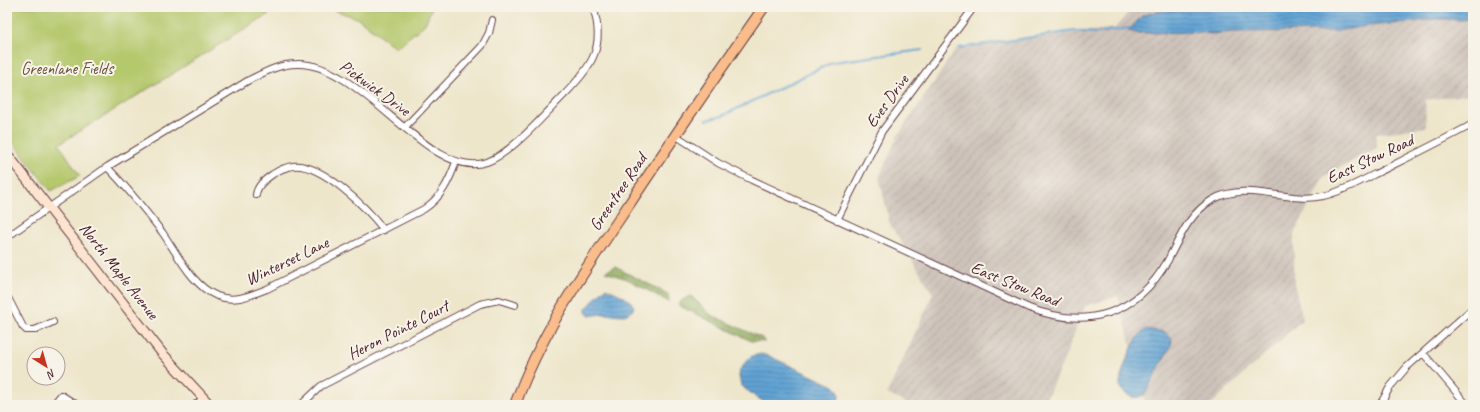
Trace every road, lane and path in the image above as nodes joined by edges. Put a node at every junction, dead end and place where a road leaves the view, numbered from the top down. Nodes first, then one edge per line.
1 (593, 7) edge
2 (764, 7) edge
3 (974, 7) edge
4 (492, 20) dead end
5 (1473, 124) edge
6 (405, 127) junction
7 (675, 135) junction
8 (7, 154) edge
9 (456, 162) junction
10 (107, 167) junction
11 (256, 194) dead end
12 (48, 206) junction
13 (836, 220) junction
14 (384, 230) junction
15 (7, 237) edge
16 (7, 296) edge
17 (515, 305) dead end
18 (1473, 308) edge
19 (53, 322) dead end
20 (1423, 353) junction
21 (207, 402) edge
22 (75, 404) edge
23 (53, 405) edge
24 (195, 405) edge
25 (301, 405) edge
26 (515, 405) edge
27 (1380, 405) edge
28 (1467, 405) edge

1 - 9 street, Pickwick Drive
2 - 7 main road, Greentree Road
3 - 13 street, Eves Drive
4 - 6 street
5 - 13 street, East Stow Road
6 - 9 street, Pickwick Drive
6 - 10 street, Pickwick Drive
7 - 13 street, East Stow Road
7 - 26 main road, Greentree Road
8 - 12 main road, North Maple Avenue
9 - 14 street, Winterset Lane
10 - 12 street, Pickwick Drive
10 - 14 street, Winterset Lane
11 - 14 street
12 - 15 street, Pickwick Drive
12 - 21 main road, North Maple Avenue
16 - 19 street
17 - 25 street, Heron Pointe Court
18 - 20 street
20 - 27 street
20 - 28 street
21 - 24 street
22 - 23 street

